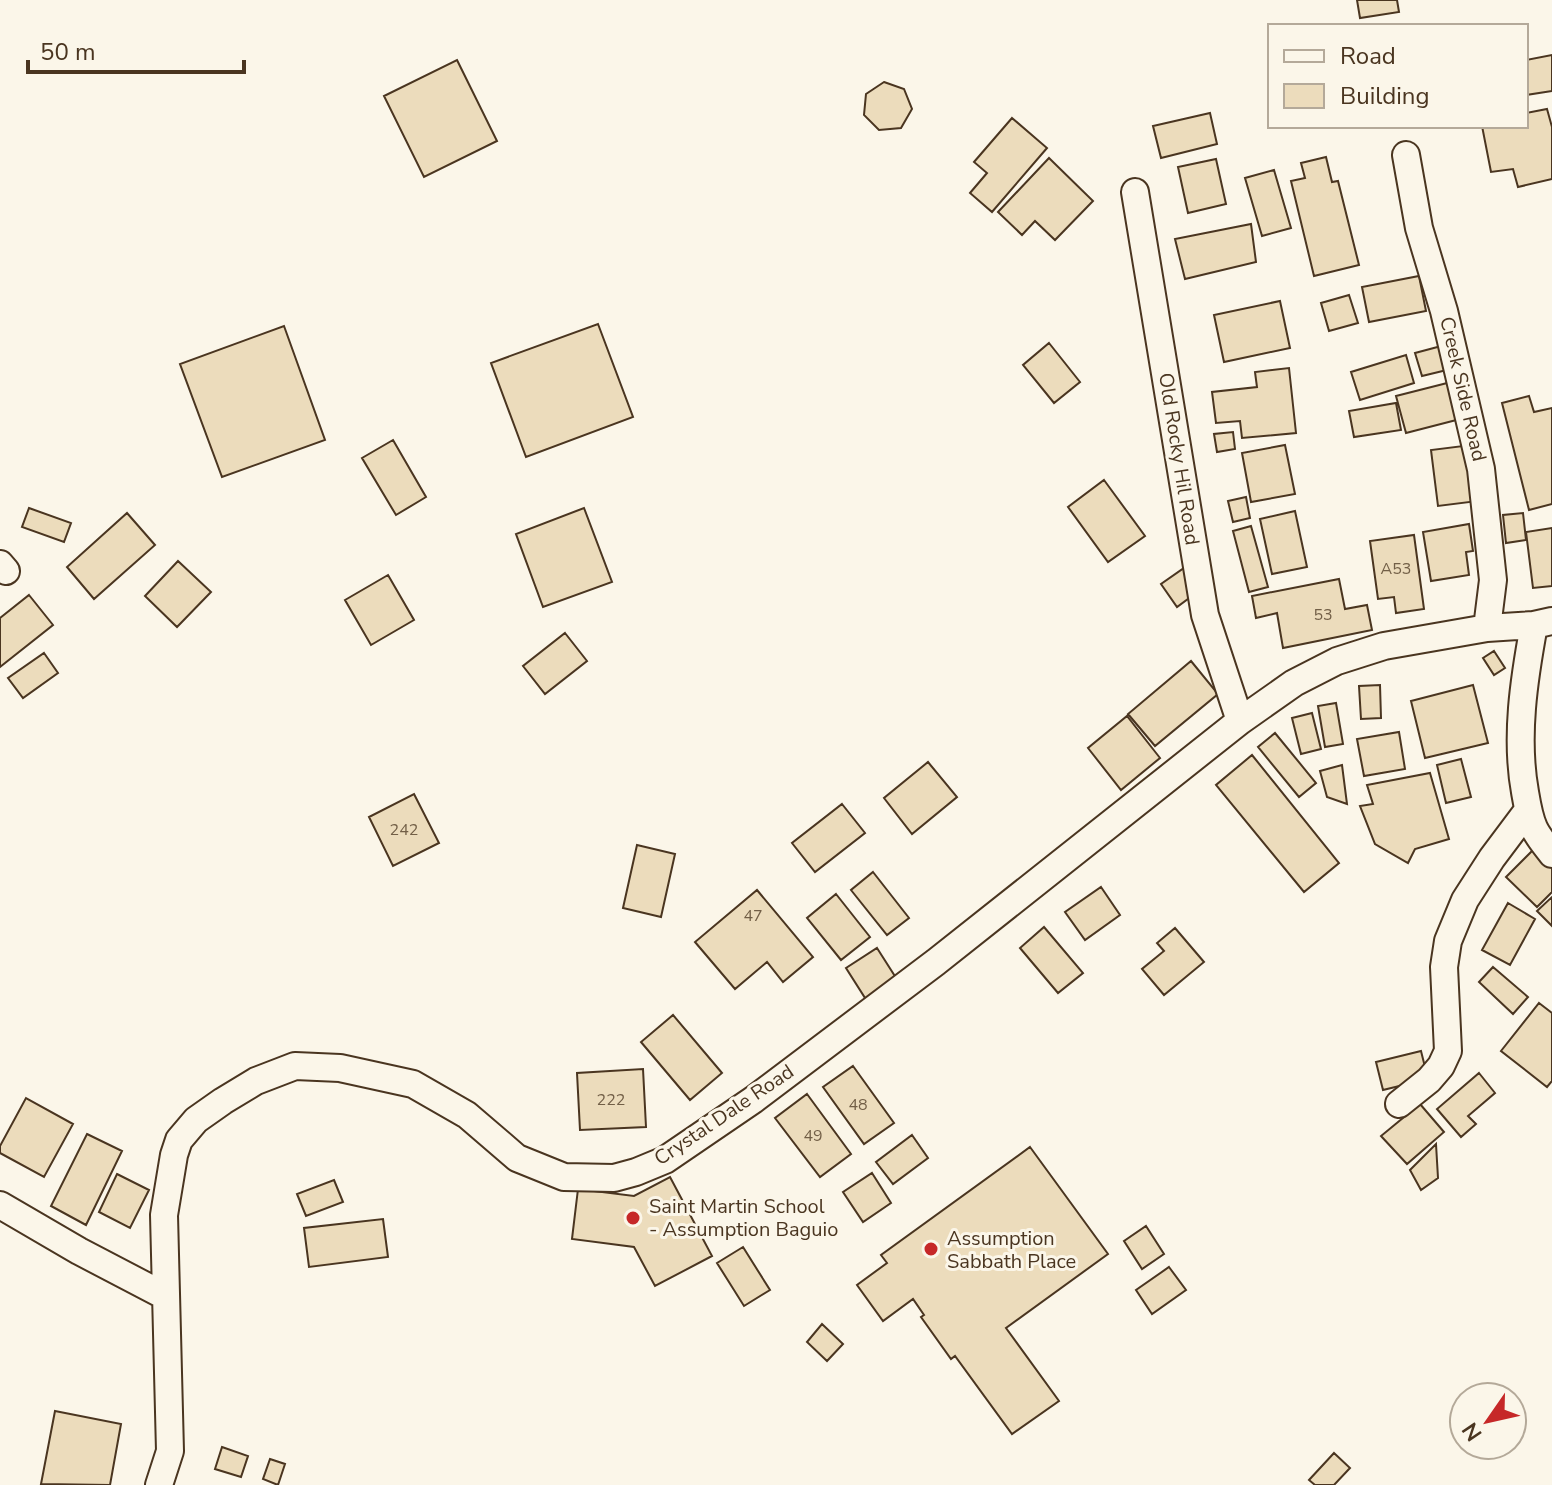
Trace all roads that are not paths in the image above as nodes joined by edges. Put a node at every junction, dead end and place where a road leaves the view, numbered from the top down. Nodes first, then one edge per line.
1 (1406, 155) dead end
2 (1135, 192) dead end
3 (1543, 623) edge
4 (1487, 628) junction
5 (1240, 721) junction
6 (1528, 810) junction
7 (1552, 854) edge
8 (1399, 1104) dead end
9 (0, 1205) edge
10 (165, 1296) junction
11 (159, 1485) edge

1 - 4 street, Creek Side Road
2 - 5 street, Old Rocky Hil Road
3 - 4 street, Crystal Dale Road
3 - 6 street
4 - 5 street, Crystal Dale Road
5 - 10 street, Crystal Dale Road
6 - 7 street
6 - 8 street
9 - 10 street
10 - 11 street, Crystal Dale Road

